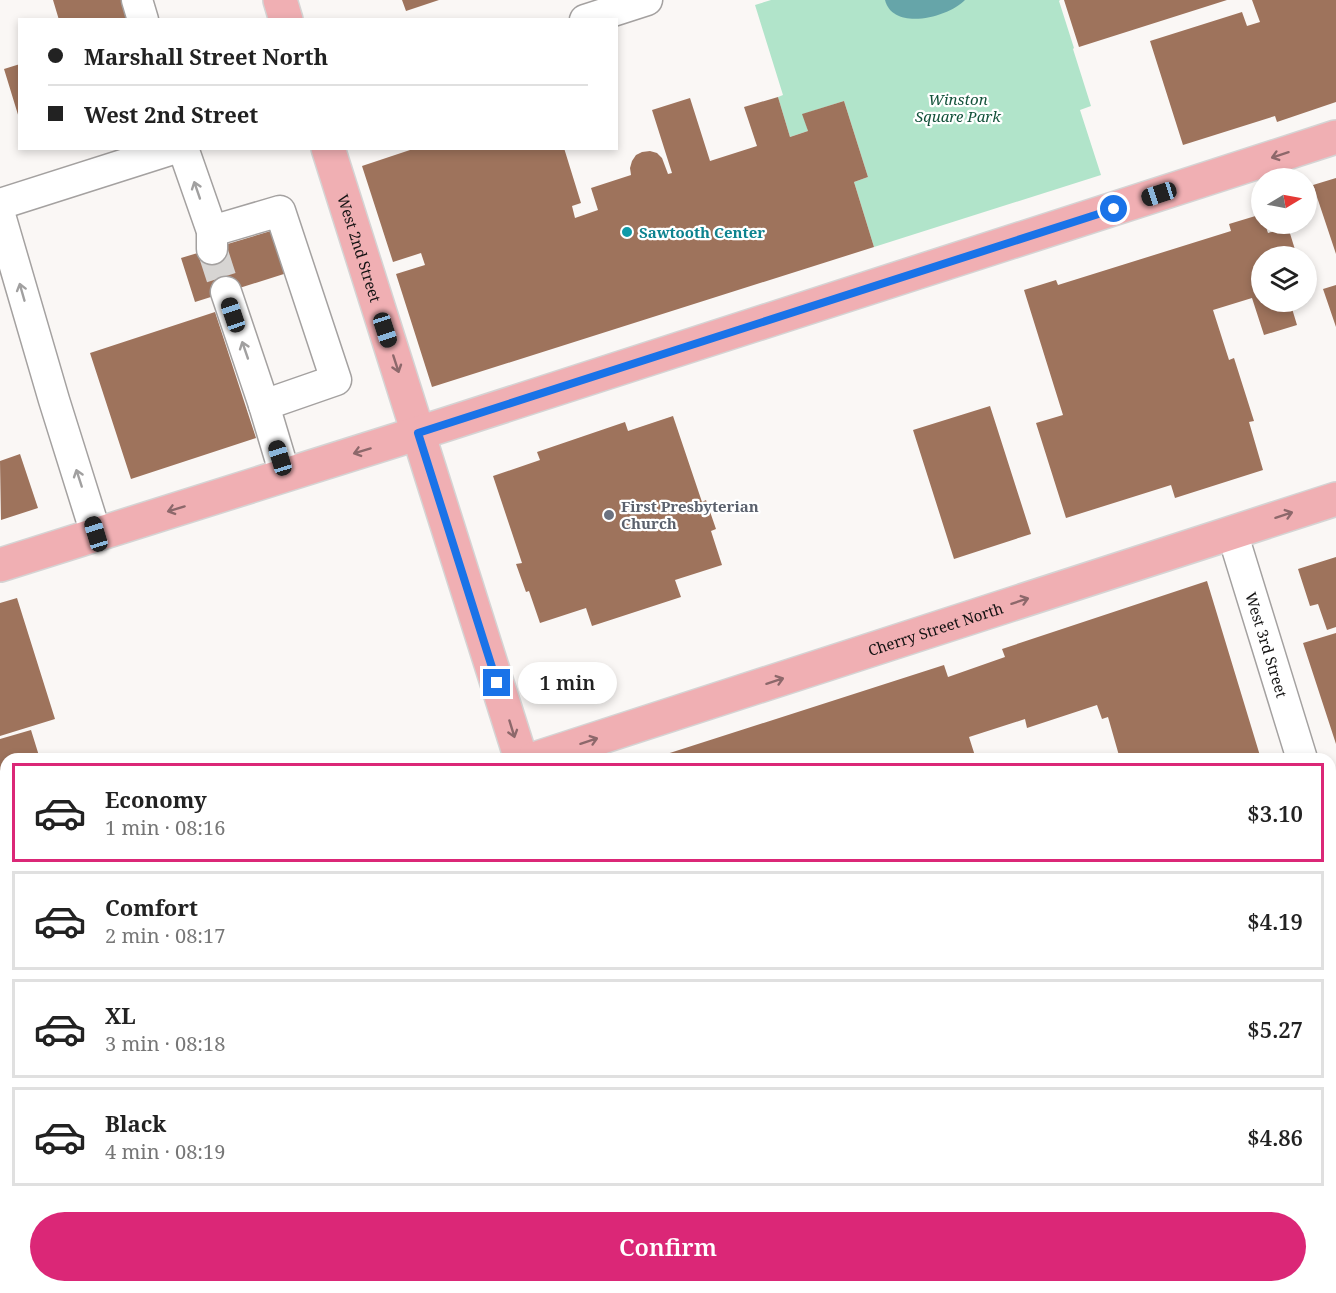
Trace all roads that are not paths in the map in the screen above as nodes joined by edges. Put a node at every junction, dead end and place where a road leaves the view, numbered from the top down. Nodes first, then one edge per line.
1 (136, 0) edge
2 (280, 0) edge
3 (647, 0) edge
4 (142, 18) edge
5 (285, 18) edge
6 (591, 18) edge
7 (1336, 137) edge
8 (170, 150) edge
9 (184, 150) edge
10 (328, 150) edge
11 (0, 204) edge
12 (0, 215) edge
13 (226, 292) tunnel mouth
14 (264, 405) junction
15 (418, 433) junction
16 (285, 475) junction
17 (1336, 499) edge
18 (1232, 532) junction
19 (96, 534) junction
20 (0, 565) edge
21 (519, 753) edge
22 (552, 753) edge
23 (1300, 753) edge

1 - 4 street
2 - 5 main road
3 - 6 street
7 -> 15 main road
8 - 11 street
14 -> 9 street
10 -> 15 main road, West 2nd Street
19 -> 12 street
14 -> 13 street
14 - 16 street
15 -> 16 main road
15 -> 21 main road, West 2nd Street
16 -> 19 main road
18 -> 17 main road, Cherry Street North
22 -> 18 main road, Cherry Street North
18 - 23 street, West 3rd Street
19 - 20 main road

